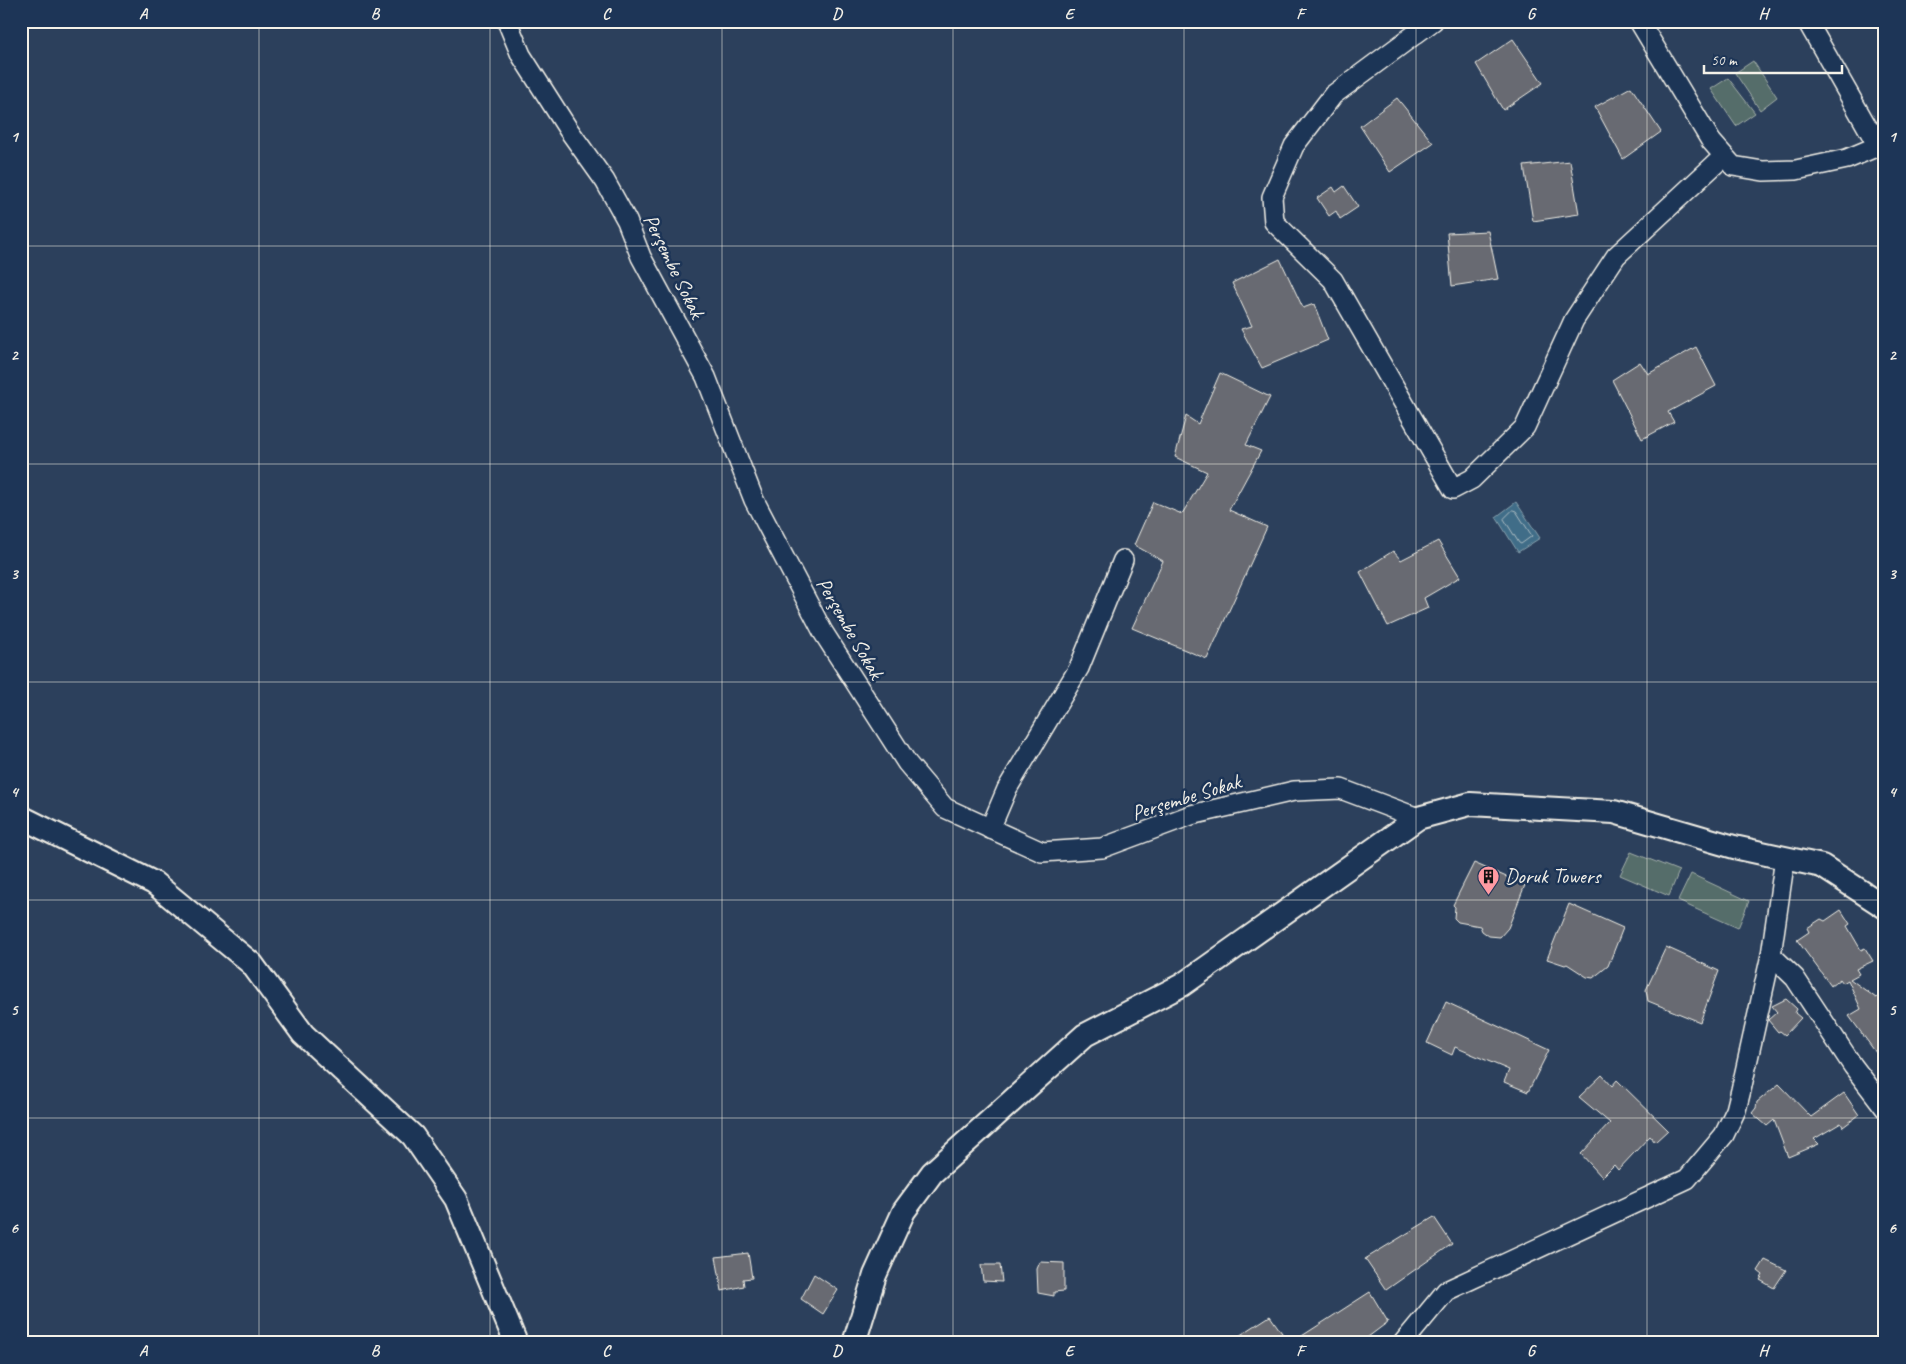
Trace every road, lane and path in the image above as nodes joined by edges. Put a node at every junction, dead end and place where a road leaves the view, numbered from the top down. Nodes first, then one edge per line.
1 (507, 21) edge
2 (1433, 21) edge
3 (1639, 21) edge
4 (1807, 21) edge
5 (1885, 128) edge
6 (1882, 148) edge
7 (1724, 156) junction
8 (1123, 560) dead end
9 (21, 817) edge
10 (1418, 818) junction
11 (990, 829) junction
12 (1786, 858) junction
13 (1885, 907) edge
14 (1771, 955) junction
15 (1885, 1108) edge
16 (516, 1343) edge
17 (854, 1343) edge
18 (1403, 1343) edge

1 - 11 street, Perşembe Sokak
2 - 7 street
3 - 7 street
4 - 6 street
5 - 6 street
6 - 7 street
8 - 11 street
9 - 16 street
10 - 11 street, Perşembe Sokak
10 - 12 street
10 - 17 street
12 - 13 street
12 - 14 street
14 - 15 street
14 - 18 street

